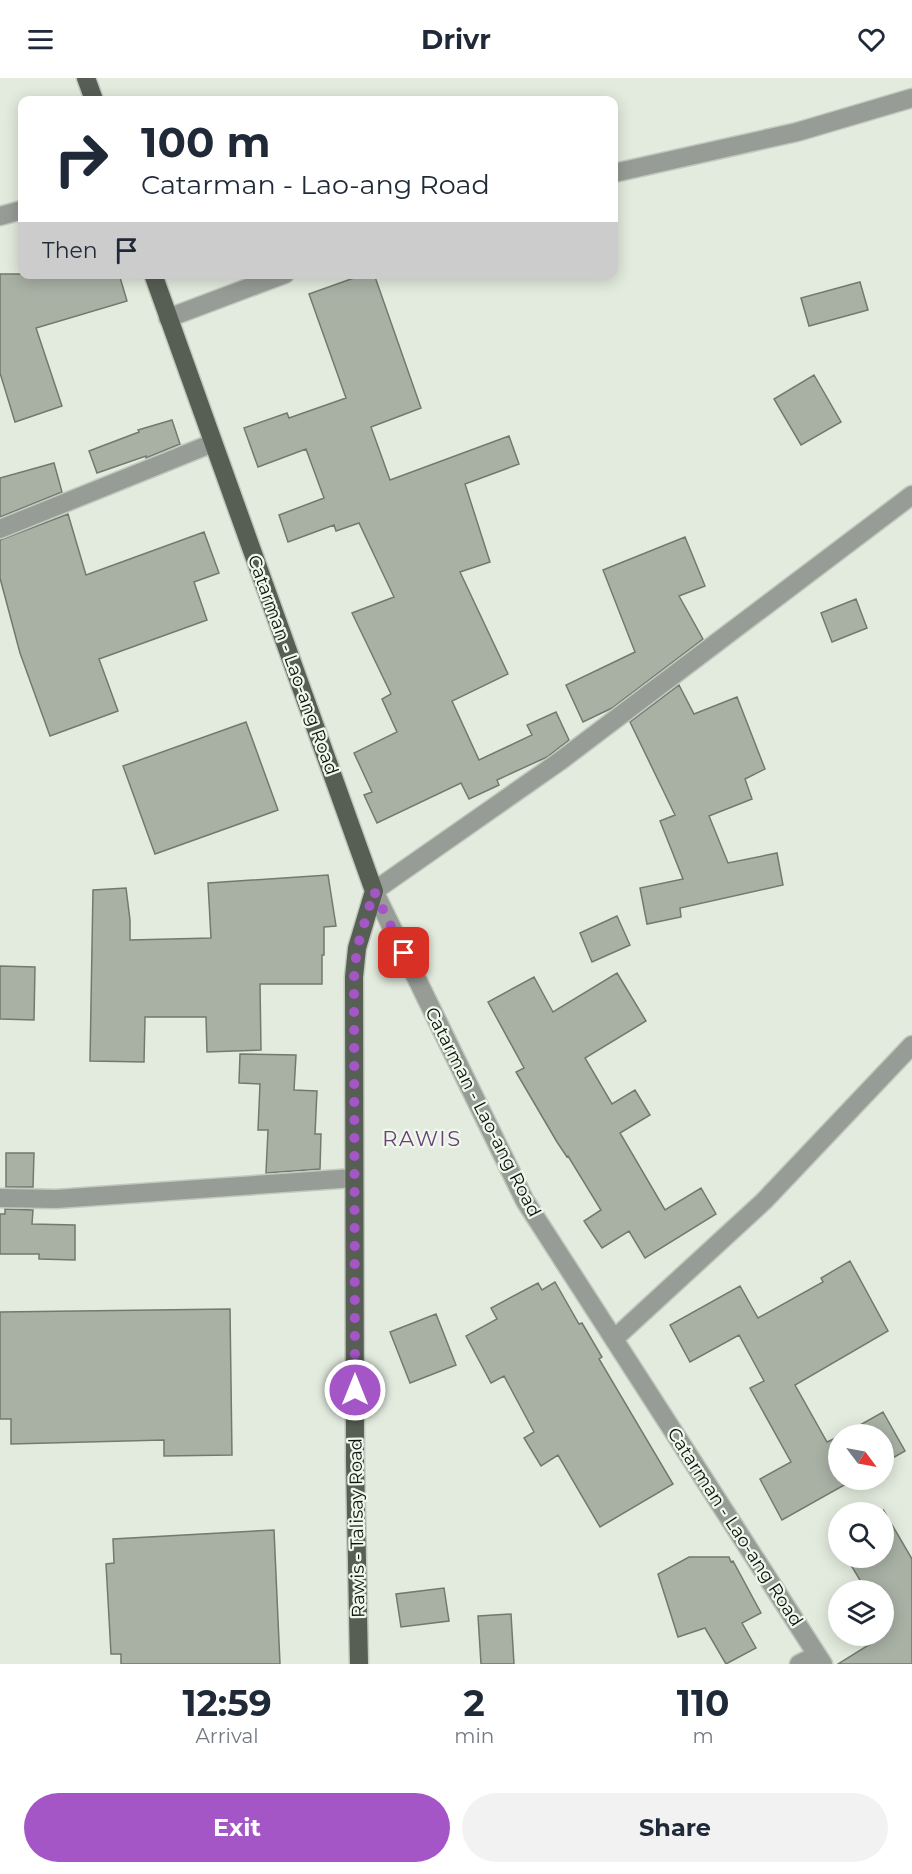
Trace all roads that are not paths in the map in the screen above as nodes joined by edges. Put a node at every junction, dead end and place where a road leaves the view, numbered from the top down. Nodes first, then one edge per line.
1 (86, 78) edge
2 (93, 96) edge
3 (912, 98) edge
4 (618, 172) edge
5 (18, 211) edge
6 (0, 216) edge
7 (155, 279) edge
8 (272, 279) edge
9 (168, 318) junction
10 (213, 443) junction
11 (912, 495) edge
12 (0, 529) edge
13 (374, 891) junction
14 (912, 1046) edge
15 (354, 1178) junction
16 (0, 1198) edge
17 (614, 1339) junction
18 (820, 1659) edge
19 (359, 1664) edge
20 (799, 1664) edge

1 - 2 main road
3 - 4 street
5 - 6 street
7 - 9 main road, Catarman - Lao-ang Road
8 - 9 street
9 - 10 main road, Catarman - Lao-ang Road
10 - 12 street
10 - 13 main road, Catarman - Lao-ang Road
11 - 13 street
13 - 15 main road, Rawis - Talisay Road
13 - 17 street, Catarman - Lao-ang Road
14 - 17 street
15 - 16 street
15 - 19 main road, Rawis - Talisay Road
17 - 18 street, Catarman - Lao-ang Road
18 - 20 street

